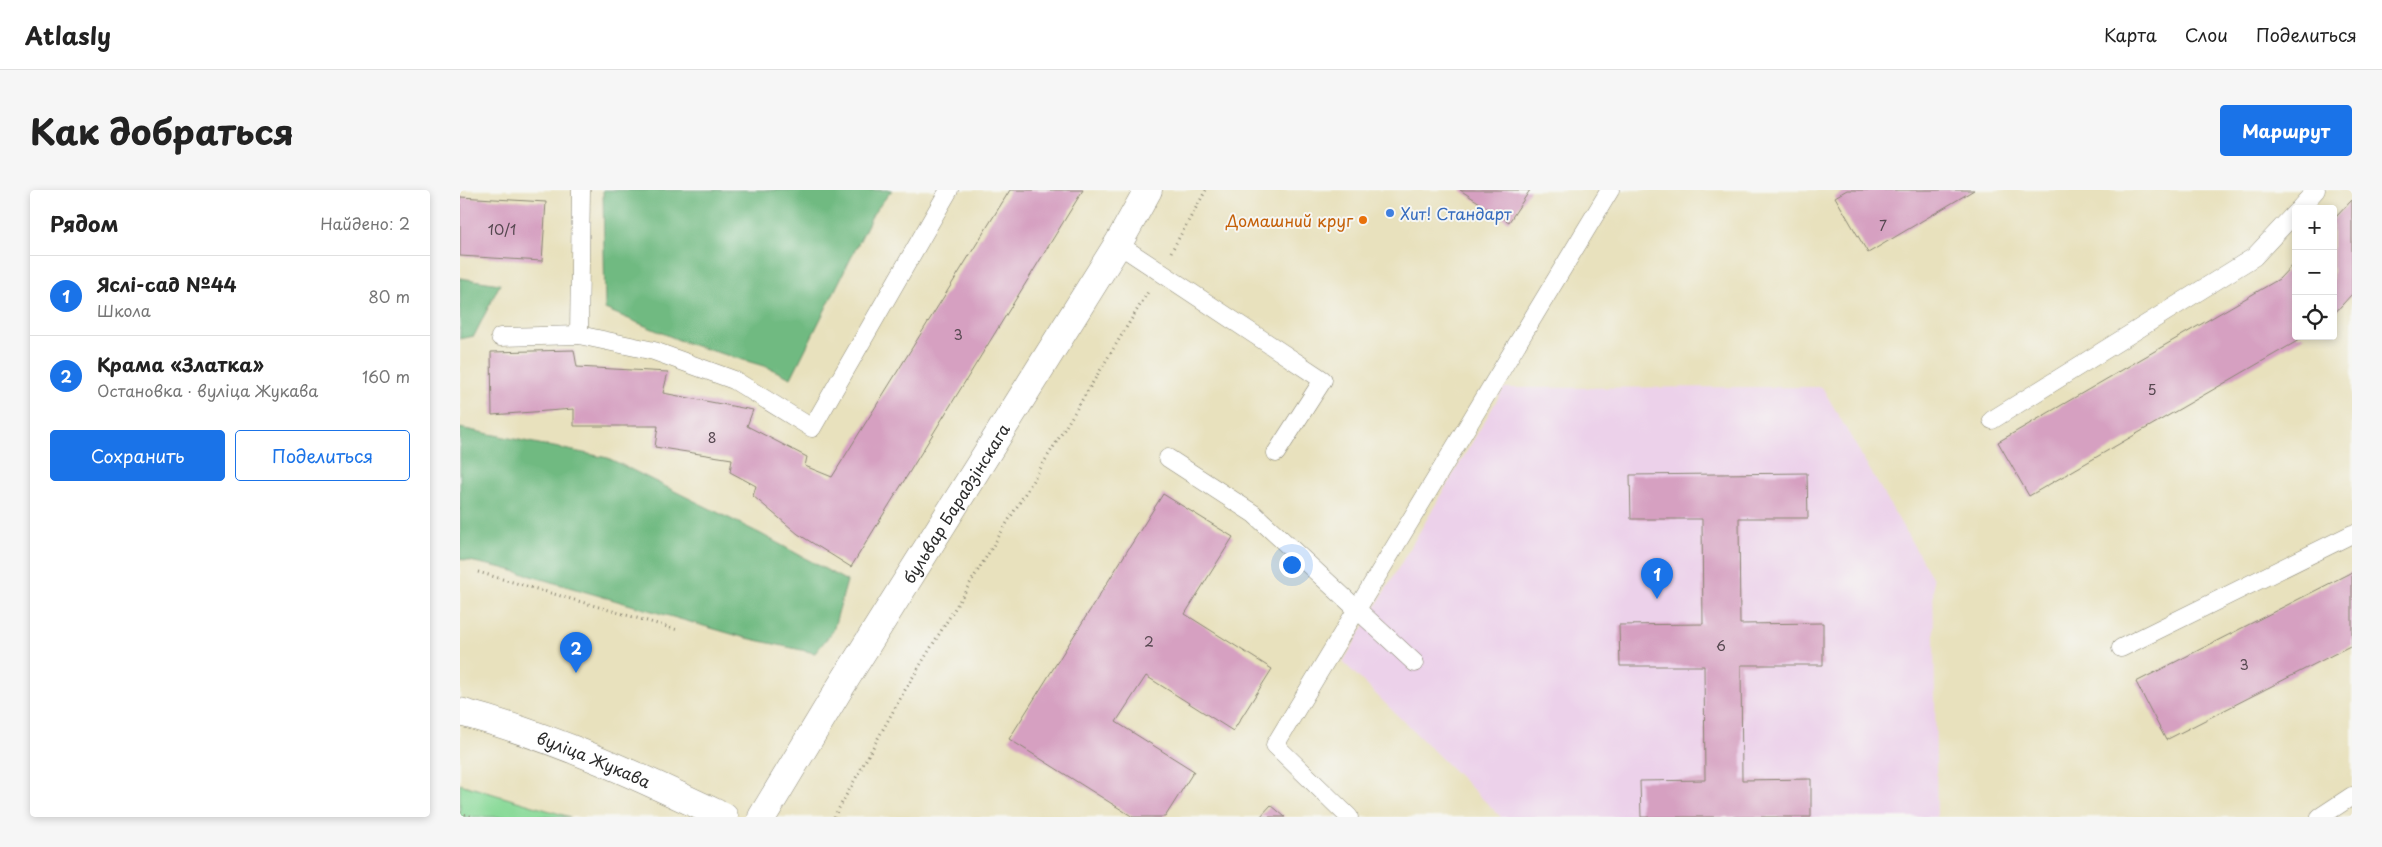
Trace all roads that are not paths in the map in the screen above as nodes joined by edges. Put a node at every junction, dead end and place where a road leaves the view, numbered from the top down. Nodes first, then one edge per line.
1 (581, 190) edge
2 (949, 190) edge
3 (1148, 190) edge
4 (1610, 190) edge
5 (2316, 190) edge
6 (2303, 205) edge
7 (2292, 216) edge
8 (1118, 244) junction
9 (579, 335) junction
10 (500, 337) dead end
11 (1992, 420) dead end
12 (1276, 453) dead end
13 (1168, 458) dead end
14 (2352, 534) edge
15 (1357, 608) junction
16 (2121, 648) dead end
17 (1415, 663) dead end
18 (460, 712) edge
19 (2352, 796) edge
20 (724, 817) edge
21 (762, 817) edge
22 (1349, 817) edge
23 (2320, 817) edge

1 - 9 lane
2 - 9 lane
3 - 8 street, бульвар Барадзінскага
4 - 15 lane
5 - 6 lane
7 - 11 lane
8 - 12 lane
8 - 21 street, бульвар Барадзінскага
9 - 10 lane
13 - 15 lane
14 - 16 lane
15 - 17 lane
15 - 22 lane
18 - 20 street, вуліца Жукава
19 - 23 lane

